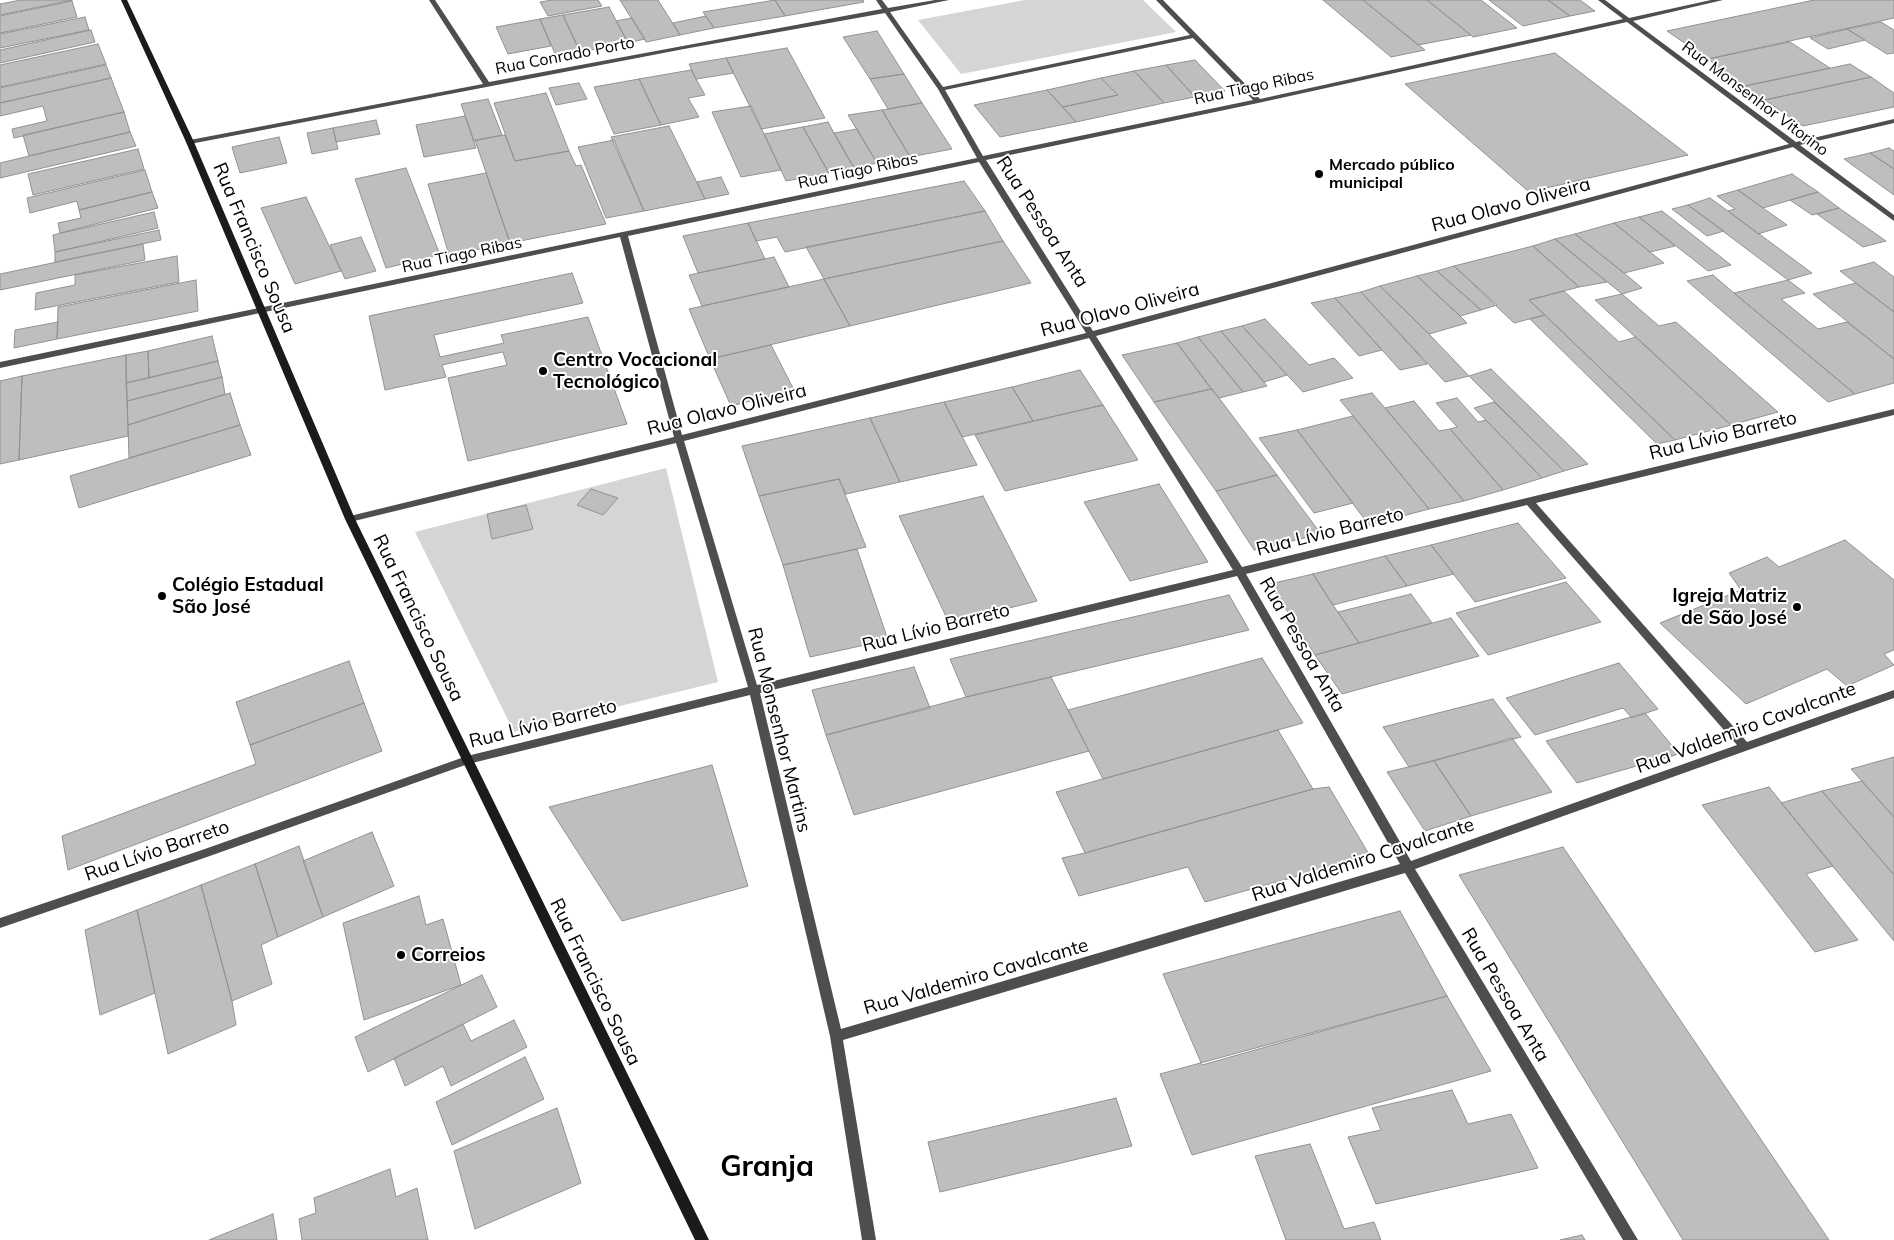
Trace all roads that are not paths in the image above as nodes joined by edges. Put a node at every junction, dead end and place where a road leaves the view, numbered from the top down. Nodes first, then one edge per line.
1 (124, 0) edge
2 (432, 0) edge
3 (878, 0) edge
4 (946, 0) edge
5 (1159, 0) edge
6 (1601, 0) edge
7 (1720, 0) edge
8 (884, 11) junction
9 (1626, 19) junction
10 (1194, 36) junction
11 (487, 85) junction
12 (941, 89) junction
13 (1258, 101) junction
14 (1894, 121) edge
15 (190, 142) junction
16 (1794, 145) junction
17 (981, 159) junction
18 (1894, 219) edge
19 (624, 236) junction
20 (262, 311) junction
21 (1093, 334) junction
22 (0, 365) edge
23 (1894, 412) edge
24 (679, 439) junction
25 (1530, 502) junction
26 (350, 518) junction
27 (1240, 572) junction
28 (754, 691) junction
29 (1894, 694) edge
30 (1744, 746) junction
31 (467, 760) junction
32 (1408, 867) junction
33 (0, 923) edge
34 (836, 1036) junction
35 (702, 1240) edge
36 (869, 1240) edge
37 (1631, 1240) edge

1 - 15 street, Rua Francisco Sousa
2 - 11 street
3 - 8 street, Rua Pessoa Anta
4 - 8 street, Rua Conrado Porto
5 - 10 street
6 - 9 street, Rua Monsenhor Vitorino
7 - 9 street, Rua Tiago Ribas
8 - 11 street, Rua Conrado Porto
8 - 12 street, Rua Pessoa Anta
9 - 13 street, Rua Tiago Ribas
9 - 16 street, Rua Monsenhor Vitorino
10 - 12 street
10 - 13 street
11 - 15 street, Rua Conrado Porto
12 - 17 street, Rua Pessoa Anta
13 - 17 street, Rua Tiago Ribas
14 - 16 street, Rua Olavo Oliveira
15 - 20 street, Rua Francisco Sousa
16 - 18 street, Rua Monsenhor Vitorino
16 - 21 street, Rua Olavo Oliveira
17 - 19 street, Rua Tiago Ribas
17 - 21 street, Rua Pessoa Anta
19 - 20 street, Rua Tiago Ribas
19 - 24 street, Rua Monsenhor Martins
20 - 22 street, Rua Tiago Ribas
20 - 26 street, Rua Francisco Sousa
21 - 24 street, Rua Olavo Oliveira
21 - 27 street, Rua Pessoa Anta
23 - 25 street, Rua Lívio Barreto
24 - 26 street, Rua Olavo Oliveira
24 - 28 street, Rua Monsenhor Martins
25 - 27 street, Rua Lívio Barreto
25 - 30 street
26 - 31 street, Rua Francisco Sousa
27 - 28 street, Rua Lívio Barreto
27 - 32 street, Rua Pessoa Anta
28 - 31 street, Rua Lívio Barreto
28 - 34 street, Rua Monsenhor Martins
29 - 30 street, Rua Valdemiro Cavalcante
30 - 32 street, Rua Valdemiro Cavalcante
31 - 33 street, Rua Lívio Barreto
31 - 35 street, Rua Francisco Sousa
32 - 34 street, Rua Valdemiro Cavalcante
32 - 37 street, Rua Pessoa Anta
34 - 36 street, Rua Monsenhor Martins

